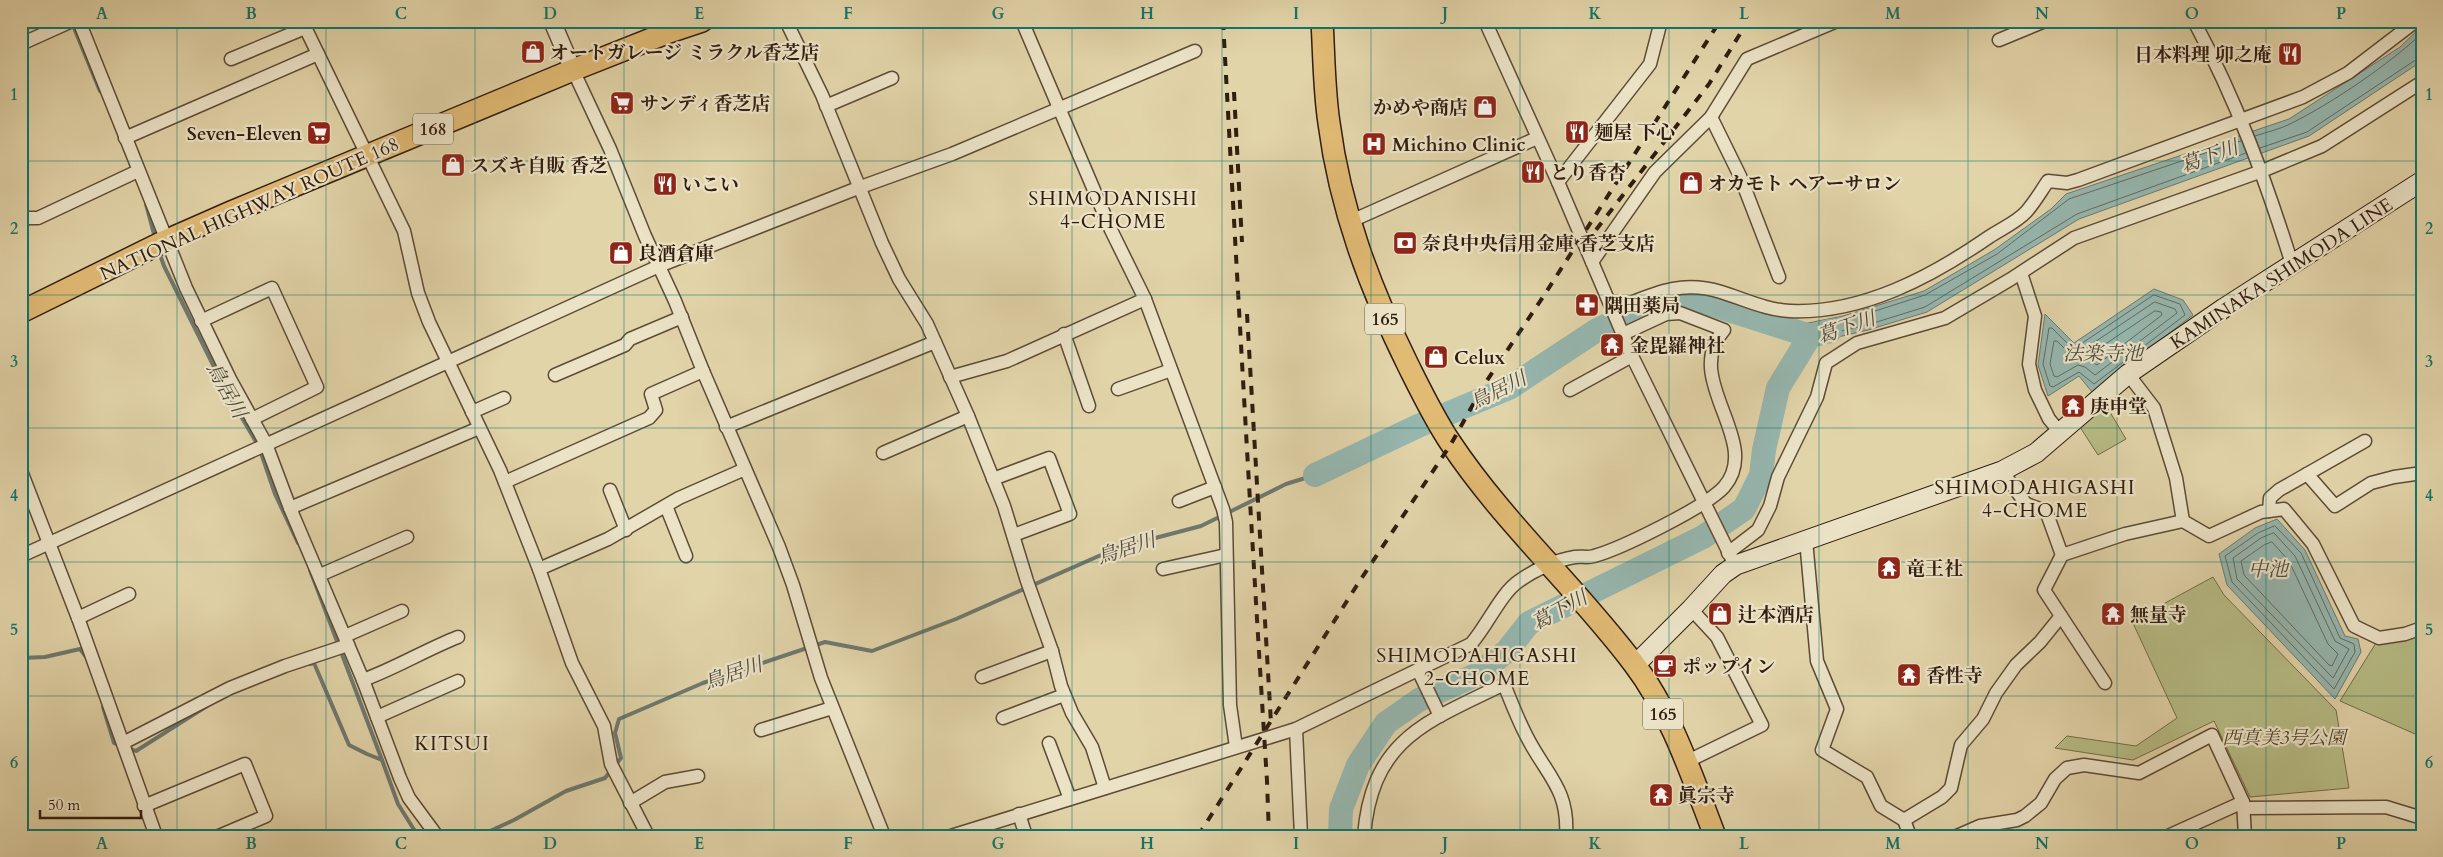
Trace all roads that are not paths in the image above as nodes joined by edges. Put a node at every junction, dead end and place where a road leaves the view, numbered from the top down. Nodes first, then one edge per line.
1 (72, 21) edge
2 (79, 21) edge
3 (552, 21) edge
4 (702, 21) edge
5 (786, 21) edge
6 (1022, 21) edge
7 (1322, 21) edge
8 (1485, 21) edge
9 (1661, 21) edge
10 (1837, 21) edge
11 (2045, 21) edge
12 (2194, 21) edge
13 (2416, 21) edge
14 (303, 24) edge
15 (1999, 40) dead end
16 (21, 44) edge
17 (1195, 51) dead end
18 (318, 54) junction
19 (231, 59) dead end
20 (572, 70) junction
21 (892, 78) dead end
22 (2422, 82) edge
23 (826, 106) junction
24 (1059, 109) junction
25 (1711, 117) junction
26 (2242, 120) junction
27 (125, 138) junction
28 (1537, 138) junction
29 (368, 155) junction
30 (138, 171) junction
31 (2262, 171) junction
32 (2422, 181) edge
33 (1558, 182) junction
34 (858, 188) junction
35 (21, 222) edge
36 (1349, 222) junction
37 (157, 245) junction
38 (1592, 262) junction
39 (2292, 264) junction
40 (659, 266) junction
41 (2021, 273) junction
42 (1779, 278) dead end
43 (1145, 299) junction
44 (1613, 310) junction
45 (21, 312) edge
46 (682, 317) junction
47 (201, 321) junction
48 (1064, 334) junction
49 (1623, 334) junction
50 (935, 342) junction
51 (1632, 356) junction
52 (448, 363) junction
53 (1170, 370) junction
54 (702, 371) junction
55 (2128, 374) junction
56 (555, 375) dead end
57 (950, 377) junction
58 (1118, 389) dead end
59 (1570, 390) dead end
60 (504, 398) dead end
61 (1089, 406) dead end
62 (472, 412) junction
63 (968, 416) junction
64 (252, 419) junction
65 (726, 427) junction
66 (479, 428) junction
67 (2059, 431) junction
68 (2365, 441) dead end
69 (261, 446) junction
70 (883, 453) dead end
71 (745, 469) junction
72 (21, 470) edge
73 (2002, 470) junction
74 (2422, 473) edge
75 (2307, 474) junction
76 (993, 479) junction
77 (506, 482) junction
78 (1214, 487) junction
79 (610, 490) dead end
80 (1179, 501) dead end
81 (1704, 503) junction
82 (666, 506) junction
83 (290, 508) junction
84 (2269, 511) junction
85 (2183, 522) junction
86 (626, 530) junction
87 (1014, 535) junction
88 (407, 537) dead end
89 (1806, 540) junction
90 (50, 544) junction
91 (1226, 555) junction
92 (2062, 555) junction
93 (21, 556) edge
94 (686, 556) dead end
95 (1732, 559) junction
96 (1553, 567) junction
97 (539, 569) junction
98 (1163, 569) dead end
99 (320, 575) junction
100 (129, 594) dead end
101 (1691, 609) junction
102 (402, 611) dead end
103 (2061, 616) junction
104 (78, 618) junction
105 (2422, 628) edge
106 (458, 637) dead end
107 (347, 640) junction
108 (1052, 651) junction
109 (1635, 665) junction
110 (1418, 670) junction
111 (982, 677) dead end
112 (363, 680) junction
113 (458, 681) dead end
114 (2105, 683) dead end
115 (1064, 695) junction
116 (832, 708) junction
117 (1440, 716) junction
118 (376, 717) junction
119 (1003, 718) dead end
120 (1296, 729) junction
121 (761, 730) dead end
122 (1049, 743) dead end
123 (124, 747) junction
124 (1236, 747) junction
125 (1686, 762) junction
126 (698, 776) dead end
127 (1106, 788) junction
128 (1070, 798) junction
129 (630, 803) junction
130 (2244, 805) junction
131 (144, 806) junction
132 (1020, 814) junction
133 (2422, 818) edge
134 (1904, 820) junction
135 (156, 836) edge
136 (219, 836) edge
137 (437, 836) edge
138 (648, 836) edge
139 (884, 836) edge
140 (951, 836) edge
141 (1026, 836) edge
142 (1301, 836) edge
143 (1364, 836) edge
144 (1566, 836) edge
145 (1715, 836) edge
146 (1910, 836) edge
147 (1957, 836) edge
148 (2168, 836) edge
149 (2245, 836) edge

1 - 16 street
2 - 27 street
3 - 20 street
4 - 20 highway, NATIONAL HIGHWAY ROUTE 168 / 168
5 - 23 street
6 - 24 street
7 - 36 highway, 165
8 - 28 street
9 - 33 street
10 - 25 street
11 - 15 street
12 - 26 street
13 - 26 street
14 - 18 street
14 - 19 street
17 - 24 street
18 - 27 street
18 - 29 street
20 - 29 highway, NATIONAL HIGHWAY ROUTE 168 / 168
20 - 40 street
21 - 23 street
22 - 31 street
23 - 34 street
24 - 34 street
24 - 43 street
25 - 38 street
25 - 42 street
26 - 31 street
26 - 44 street
27 - 30 street
28 - 33 street
28 - 36 street
29 - 37 highway, NATIONAL HIGHWAY ROUTE 168 / 168
29 - 52 street
30 - 35 street
30 - 37 street
31 - 39 street
31 - 41 street
32 - 39 main road, KAMINAKA SHIMODA LINE
33 - 38 street
34 - 40 street
34 - 50 street
36 - 96 highway, 165
37 - 45 highway, NATIONAL HIGHWAY ROUTE 168 / 168
37 - 47 street
38 - 44 street
39 - 55 main road, KAMINAKA SHIMODA LINE
40 - 46 street
40 - 52 street
41 - 67 street
41 - 95 street
43 - 48 street
43 - 53 street
44 - 49 street
46 - 54 street
46 - 56 street
47 - 64 street
47 - 64 street
48 - 57 street
48 - 61 street
49 - 51 street
49 - 81 street
50 - 57 street
50 - 65 street
51 - 59 street
51 - 81 street
52 - 62 street
52 - 69 street
53 - 58 street
53 - 78 street
54 - 65 street
54 - 77 street
55 - 67 main road, KAMINAKA SHIMODA LINE
55 - 85 street
57 - 63 street
60 - 62 street
62 - 66 street
63 - 70 street
63 - 76 street
64 - 69 street
65 - 71 street
66 - 77 street
66 - 83 street
67 - 73 main road, KAMINAKA SHIMODA LINE
68 - 75 street
69 - 83 street
69 - 90 street
71 - 82 street
71 - 116 street
72 - 90 street
73 - 89 main road, KAMINAKA SHIMODA LINE
73 - 92 street
74 - 75 street
75 - 84 street
76 - 87 street
76 - 87 street
77 - 97 street
78 - 80 street
78 - 91 street
79 - 86 street
81 - 95 street
81 - 96 street
82 - 86 street
82 - 94 street
83 - 99 street
84 - 85 street
84 - 105 street
85 - 92 street
86 - 97 street
87 - 108 street
88 - 99 street
89 - 95 main road, KAMINAKA SHIMODA LINE
89 - 134 street
90 - 93 street
90 - 104 street
91 - 98 street
91 - 124 street
92 - 103 street
95 - 101 main road, KAMINAKA SHIMODA LINE
96 - 109 highway, 165
96 - 110 street
97 - 129 street
99 - 107 street
100 - 104 street
101 - 109 main road, KAMINAKA SHIMODA LINE
101 - 125 street
102 - 107 street
103 - 114 street
103 - 134 street
104 - 123 street
106 - 112 street
107 - 112 street
107 - 123 street
108 - 111 street
108 - 115 street
109 - 125 highway, 165
110 - 117 street
110 - 120 street
112 - 118 street
113 - 118 street
115 - 119 street
115 - 127 street
116 - 121 street
116 - 139 street
117 - 143 street
117 - 144 street
118 - 137 street
120 - 124 street
120 - 142 street
122 - 128 street
123 - 131 street
124 - 127 street
125 - 145 highway, 165
126 - 129 street
127 - 128 street
128 - 132 street
129 - 138 street
130 - 133 street
130 - 147 street
130 - 148 street
130 - 149 street
131 - 135 street
131 - 136 street
132 - 140 street
132 - 141 street
134 - 146 street

